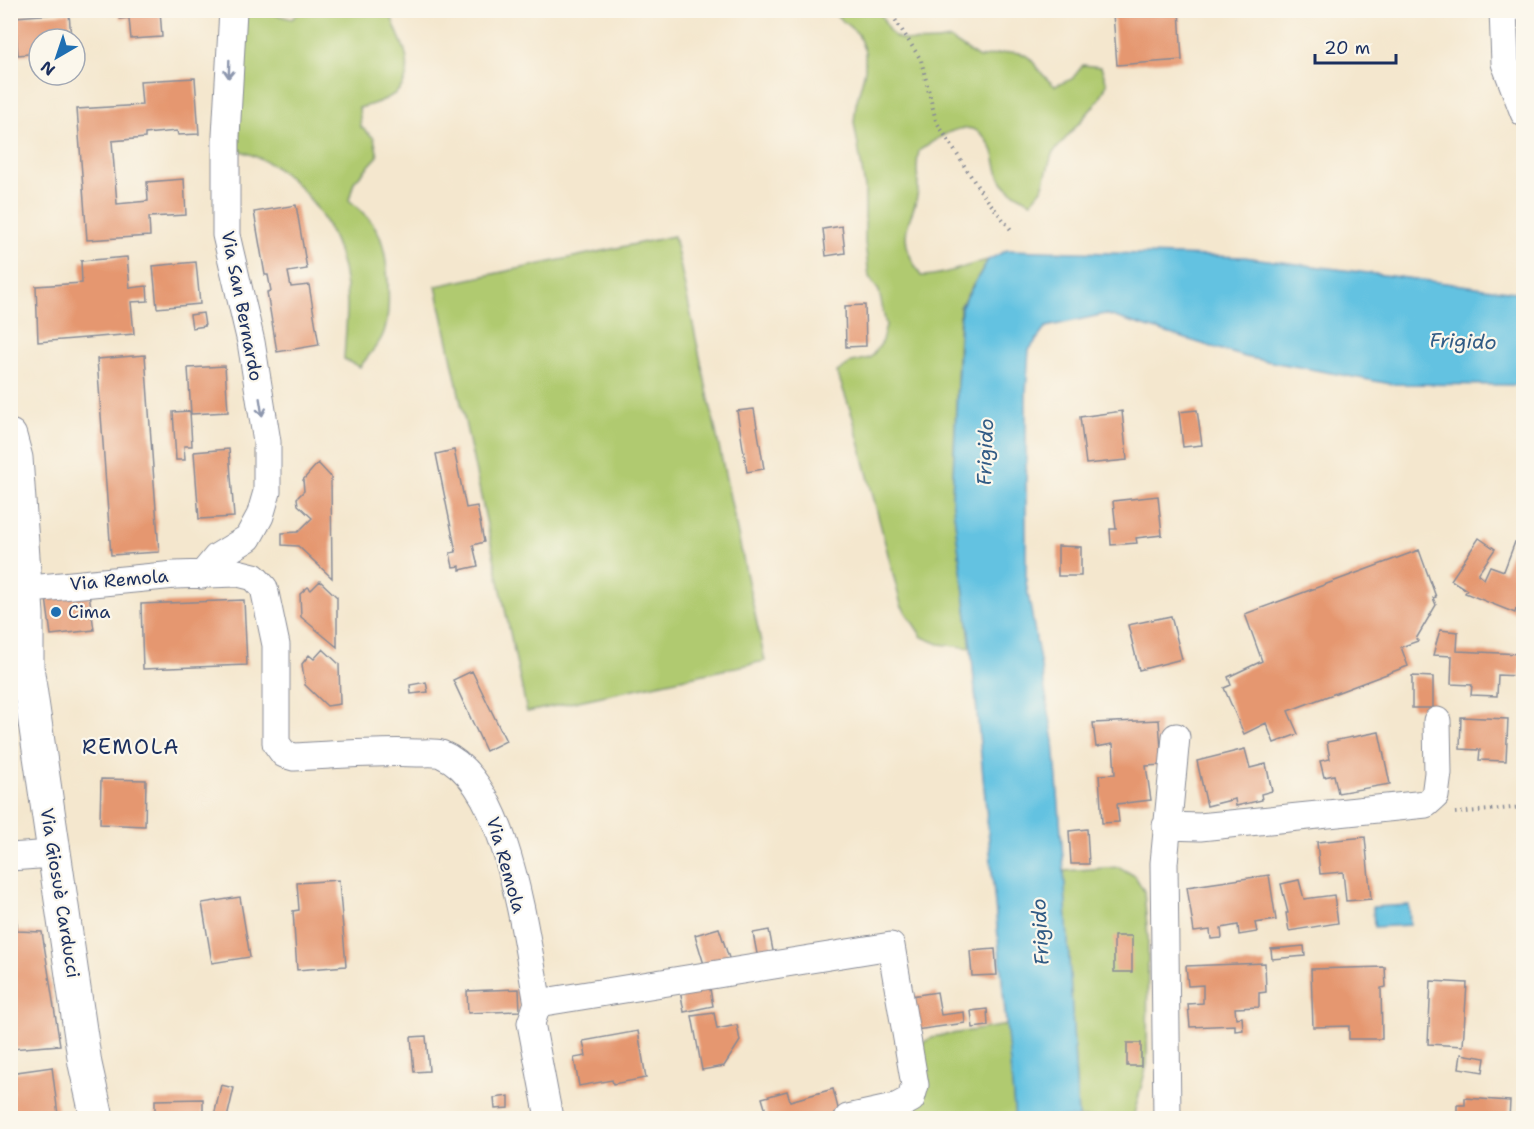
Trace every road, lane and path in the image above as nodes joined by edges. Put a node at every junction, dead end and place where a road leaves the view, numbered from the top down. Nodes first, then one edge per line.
1 (233, 10) edge
2 (889, 10) edge
3 (1503, 10) edge
4 (1524, 112) edge
5 (1012, 231) dead end
6 (10, 436) edge
7 (202, 575) junction
8 (16, 594) edge
9 (1437, 721) dead end
10 (1176, 737) dead end
11 (1166, 826) junction
12 (52, 854) junction
13 (10, 857) edge
14 (538, 1003) junction
15 (97, 1119) edge
16 (549, 1119) edge
17 (848, 1119) edge
18 (1167, 1119) edge

1 -> 7 street, Via San Bernardo
2 - 5 path
3 - 4 street
6 - 8 main road, Via Giosuè Carducci
7 - 8 street, Via Remola
7 - 14 street, Via Remola
8 - 12 main road, Via Giosuè Carducci
9 - 11 street
10 - 11 street
11 - 18 street
12 - 13 street
12 - 15 main road, Via Giosuè Carducci
14 - 16 street
14 - 17 street

